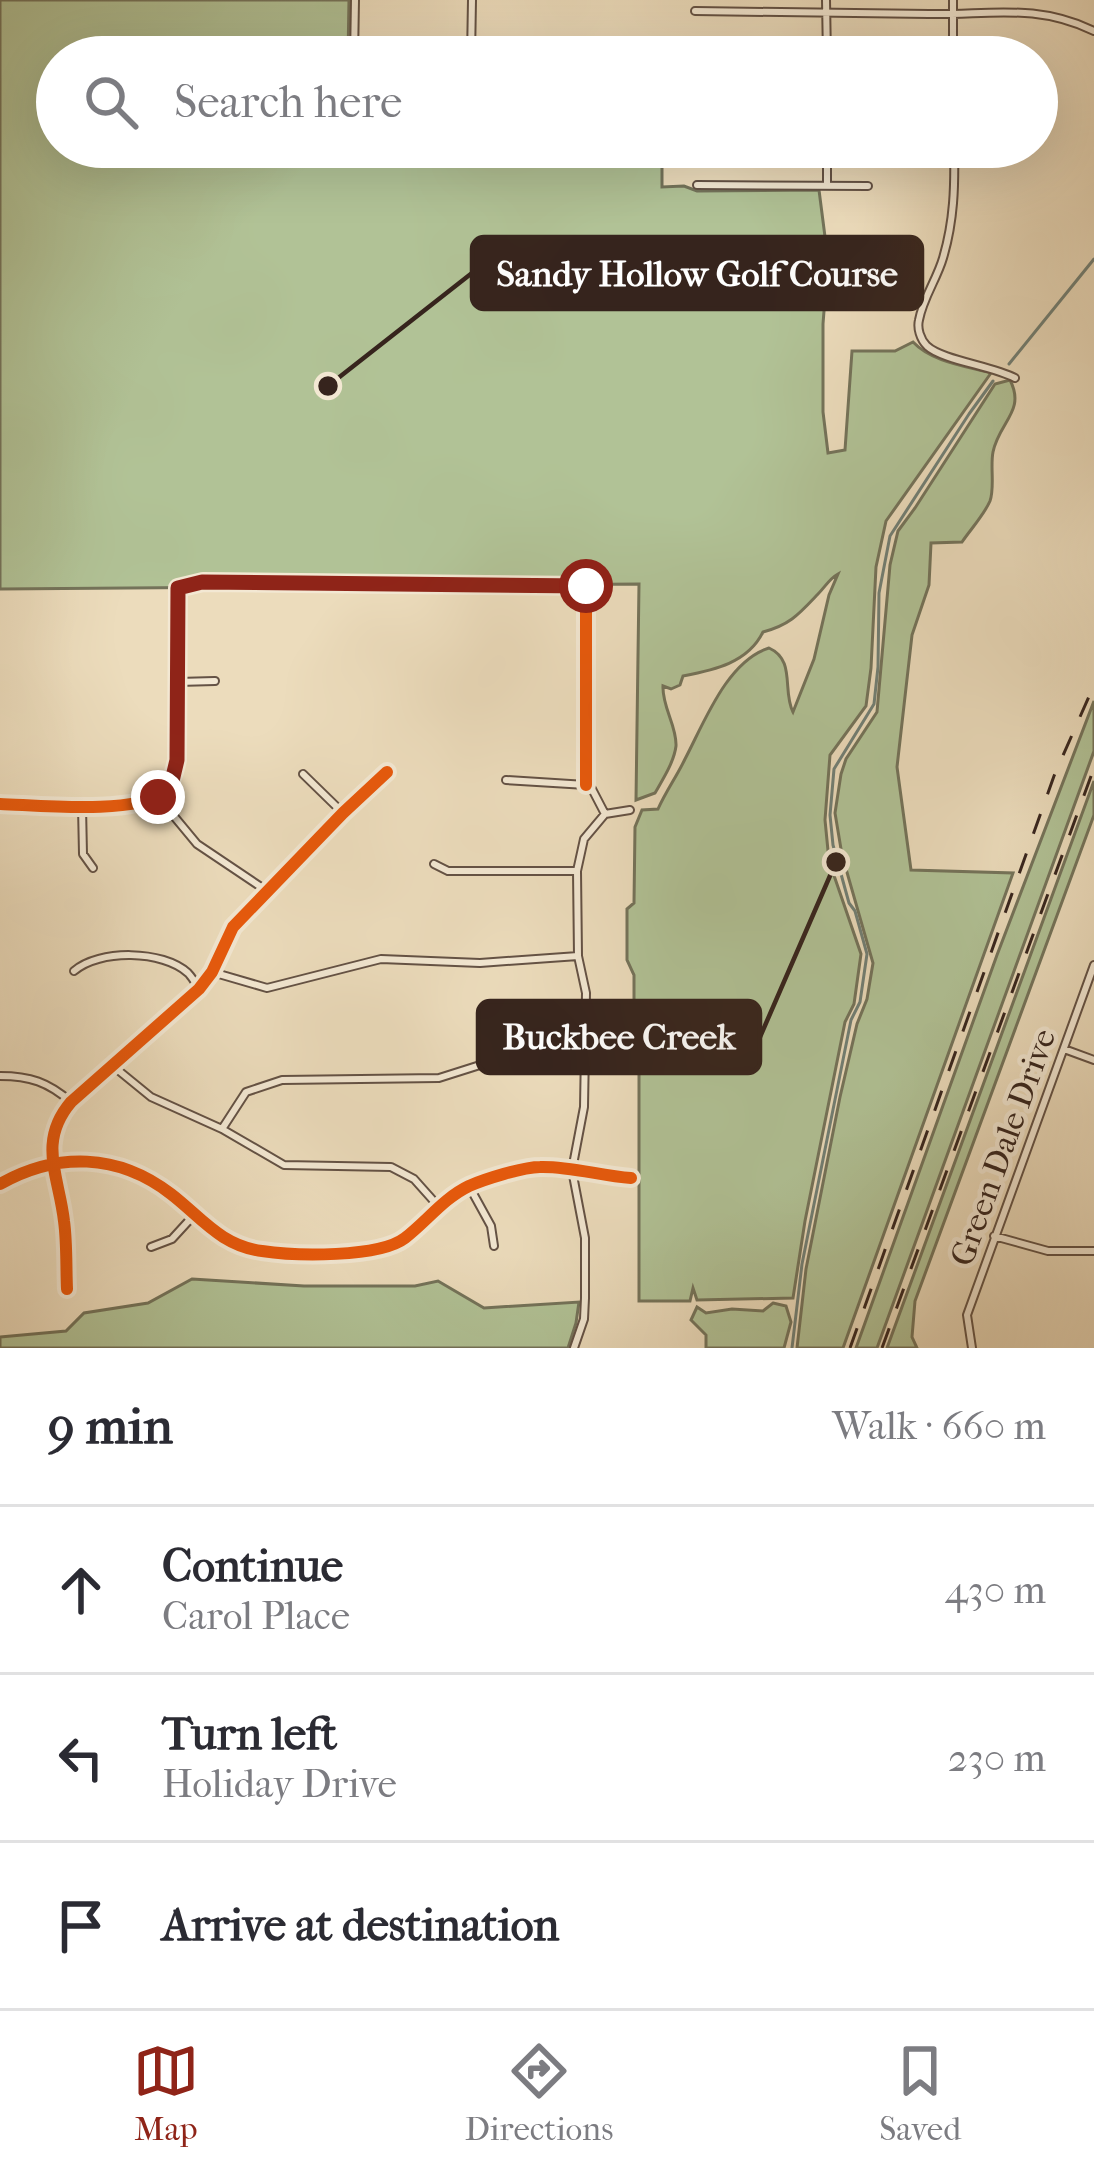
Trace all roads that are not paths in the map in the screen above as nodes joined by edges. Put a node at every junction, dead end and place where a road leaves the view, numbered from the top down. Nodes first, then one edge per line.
1 (355, 0) edge
2 (472, 0) edge
3 (826, 0) edge
4 (953, 0) edge
5 (695, 11) dead end
6 (826, 12) junction
7 (953, 14) junction
8 (1094, 31) edge
9 (354, 36) edge
10 (471, 36) edge
11 (826, 36) edge
12 (953, 36) edge
13 (827, 168) edge
14 (953, 168) edge
15 (697, 185) dead end
16 (827, 185) junction
17 (868, 185) dead end
18 (1015, 377) dead end
19 (215, 681) dead end
20 (178, 682) junction
21 (387, 772) dead end
22 (303, 774) dead end
23 (506, 779) dead end
24 (586, 785) junction
25 (158, 797) junction
26 (0, 805) edge
27 (82, 807) junction
28 (630, 810) dead end
29 (343, 813) junction
30 (605, 814) junction
31 (434, 864) dead end
32 (93, 868) dead end
33 (577, 871) junction
34 (267, 891) junction
35 (578, 956) junction
36 (1094, 965) edge
37 (74, 971) dead end
38 (212, 972) junction
39 (199, 989) junction
40 (586, 1041) junction
41 (1064, 1048) junction
42 (1094, 1060) edge
43 (113, 1066) junction
44 (0, 1076) edge
45 (70, 1102) junction
46 (222, 1129) junction
47 (52, 1162) junction
48 (572, 1170) junction
49 (631, 1178) dead end
50 (0, 1184) edge
51 (469, 1186) junction
52 (439, 1207) junction
53 (194, 1215) junction
54 (994, 1236) junction
55 (494, 1246) dead end
56 (151, 1247) dead end
57 (1094, 1251) edge
58 (67, 1289) dead end
59 (574, 1348) edge
60 (971, 1348) edge

1 - 9 street
2 - 10 street
3 - 6 street
4 - 7 street
5 - 6 street
6 - 7 street
6 - 11 street
7 - 8 street
7 - 12 street
13 - 16 street
14 - 18 street
15 - 16 street
16 - 17 street
19 - 20 street
20 - 24 street
20 - 25 street
21 - 29 street
22 - 29 street
23 - 24 street
24 - 30 street
25 - 27 street
25 - 34 street
26 - 27 street
27 - 32 street
28 - 30 street
29 - 34 street
30 - 33 street
31 - 33 street
33 - 35 street
34 - 38 street
35 - 38 street
35 - 40 street
36 - 41 street, Green Dale Drive
37 - 39 street
38 - 39 street
39 - 43 street
40 - 46 street
40 - 48 street
41 - 42 street
41 - 54 street, Green Dale Drive
43 - 45 street
43 - 46 street
44 - 45 street
45 - 47 street
46 - 52 street
47 - 50 street
47 - 53 street
47 - 58 street
48 - 49 street
48 - 51 street
48 - 59 street
51 - 52 street
51 - 55 street
52 - 53 street
53 - 56 street
54 - 57 street
54 - 60 street, Green Dale Drive

